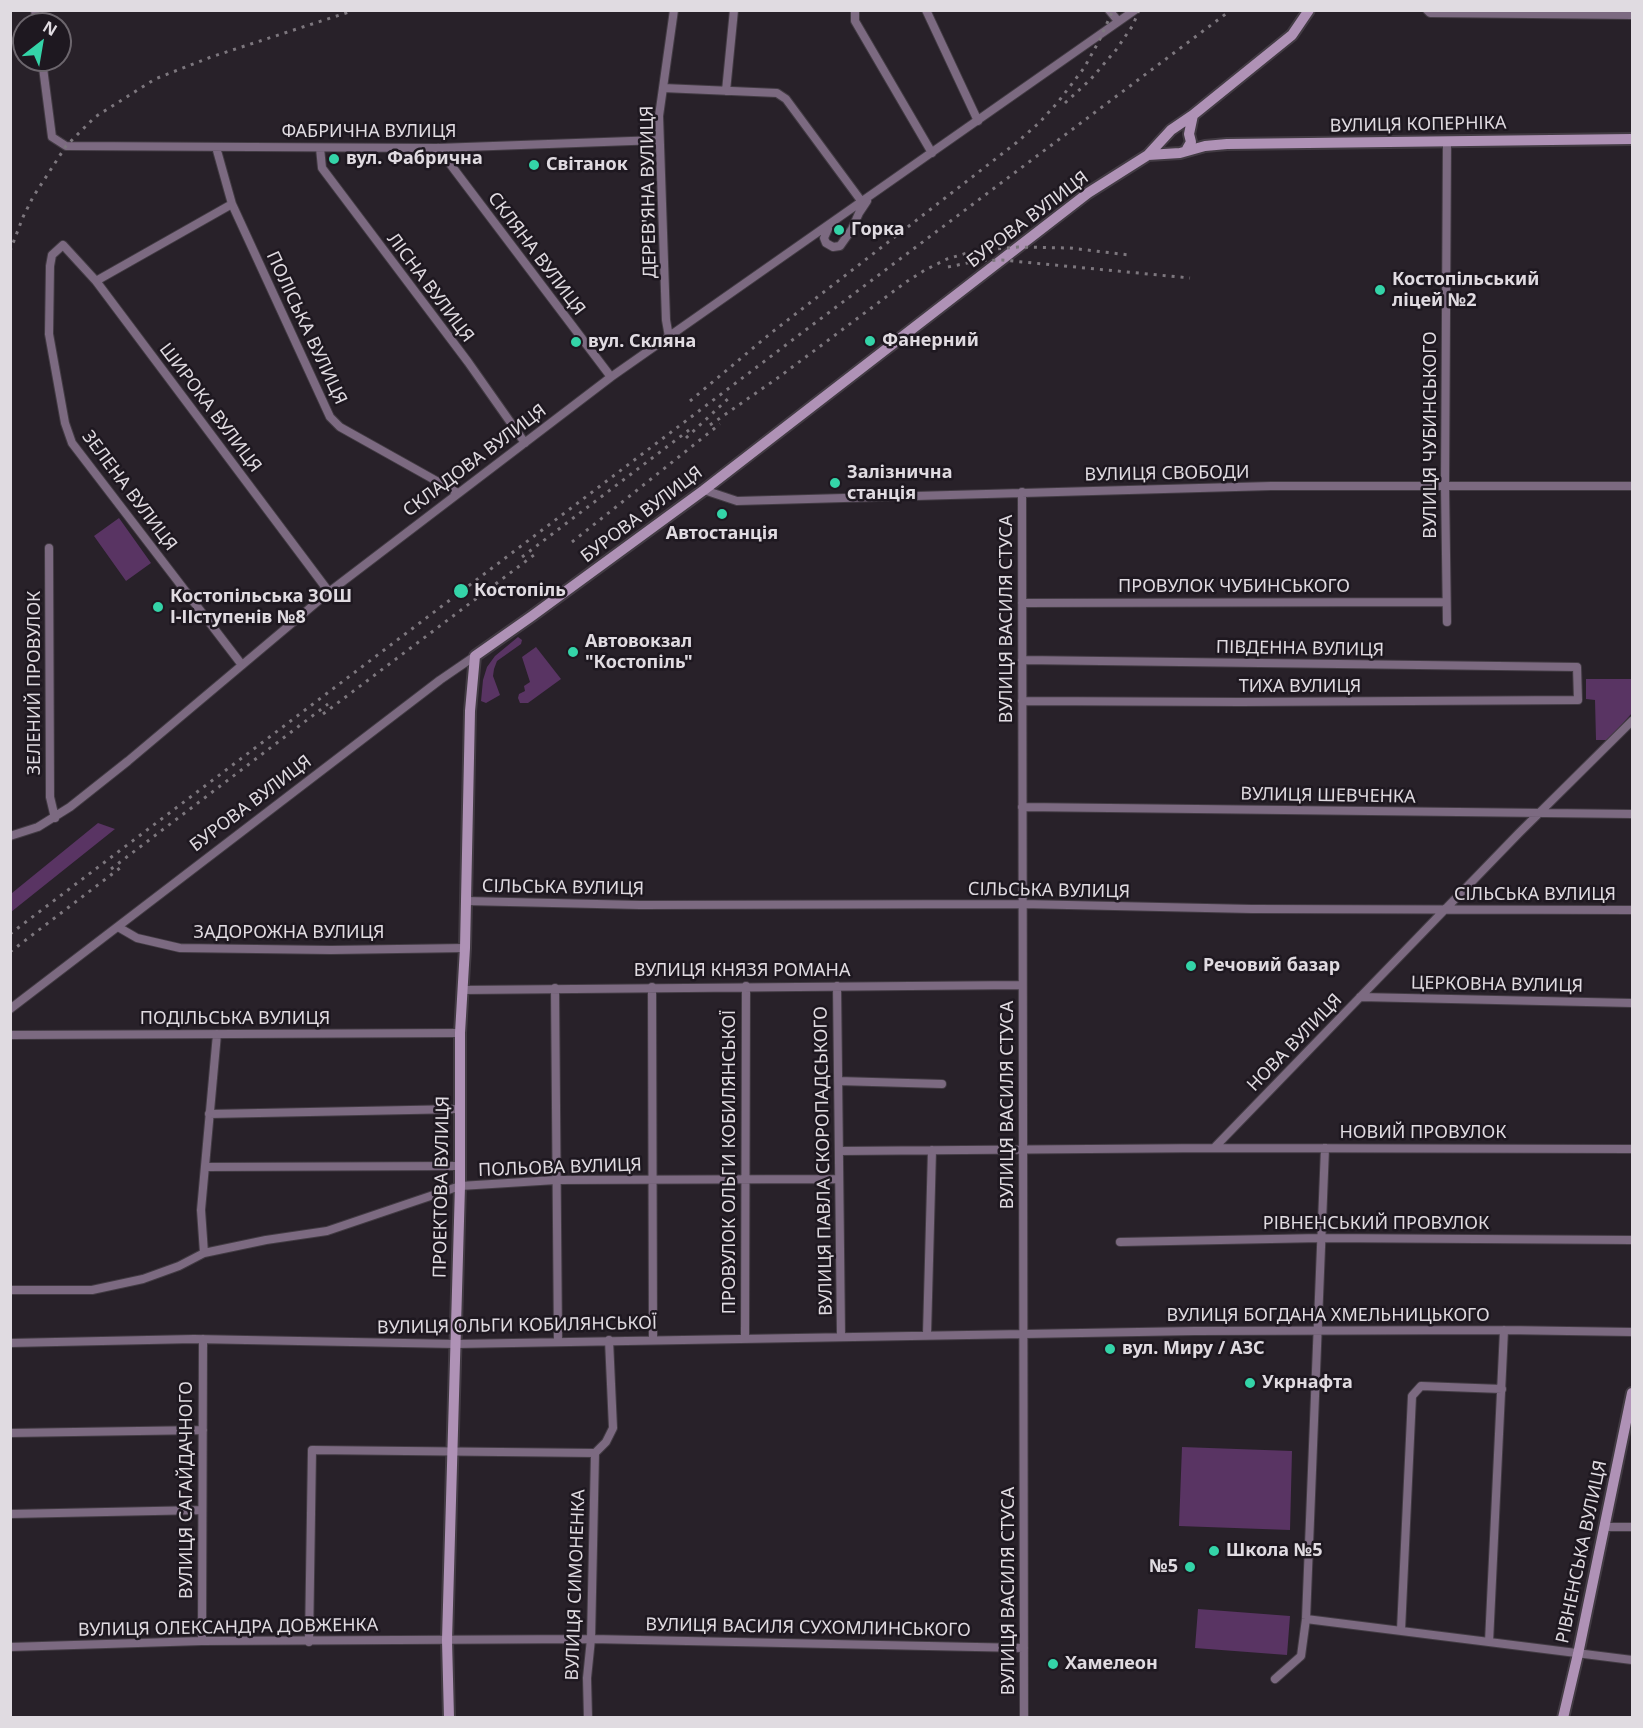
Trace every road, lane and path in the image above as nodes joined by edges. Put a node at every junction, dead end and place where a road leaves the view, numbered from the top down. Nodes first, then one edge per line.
1 (674, 10) edge
2 (734, 10) edge
3 (855, 10) edge
4 (926, 10) edge
5 (1109, 10) edge
6 (1135, 10) edge
7 (1427, 10) edge
8 (1308, 11) edge
9 (1632, 15) edge
10 (1118, 21) junction
11 (44, 72) edge
12 (663, 88) junction
13 (726, 91) junction
14 (1193, 115) junction
15 (978, 121) junction
16 (1172, 130) junction
17 (1190, 136) junction
18 (1632, 139) edge
19 (660, 140) junction
20 (1447, 141) junction
21 (1205, 146) junction
22 (216, 147) junction
23 (320, 148) junction
24 (438, 148) junction
25 (1187, 149) junction
26 (1176, 152) junction
27 (932, 153) junction
28 (1148, 155) junction
29 (866, 200) junction
30 (232, 204) junction
31 (835, 222) junction
32 (63, 245) joint
33 (96, 281) junction
34 (669, 337) junction
35 (611, 377) junction
36 (525, 443) junction
37 (1445, 486) junction
38 (1632, 486) edge
39 (704, 490) junction
40 (1022, 492) junction
41 (458, 493) junction
42 (50, 548) dead end
43 (329, 592) junction
44 (1446, 602) junction
45 (1022, 603) junction
46 (1447, 622) dead end
47 (475, 656) junction
48 (1022, 660) junction
49 (242, 665) junction
50 (1022, 700) junction
51 (1578, 700) joint
52 (1632, 721) edge
53 (1022, 807) junction
54 (1538, 814) junction
55 (1632, 814) edge
56 (55, 818) junction
57 (10, 836) edge
58 (466, 901) junction
59 (1022, 904) junction
60 (1444, 910) junction
61 (1632, 910) edge
62 (118, 927) junction
63 (465, 948) junction
64 (1022, 985) junction
65 (746, 986) junction
66 (837, 986) junction
67 (652, 987) junction
68 (555, 988) junction
69 (462, 990) junction
70 (1360, 997) junction
71 (1632, 1003) edge
72 (10, 1009) edge
73 (460, 1033) junction
74 (217, 1034) junction
75 (10, 1035) edge
76 (838, 1081) junction
77 (942, 1084) dead end
78 (460, 1109) junction
79 (209, 1114) junction
80 (1214, 1148) junction
81 (1325, 1148) junction
82 (1023, 1149) junction
83 (1632, 1149) edge
84 (932, 1150) junction
85 (839, 1152) junction
86 (460, 1166) junction
87 (205, 1167) junction
88 (745, 1179) junction
89 (839, 1179) junction
90 (556, 1180) junction
91 (652, 1180) junction
92 (460, 1186) junction
93 (1321, 1238) junction
94 (1632, 1240) edge
95 (1120, 1242) dead end
96 (204, 1252) junction
97 (10, 1290) edge
98 (1317, 1330) junction
99 (1504, 1330) junction
100 (1632, 1332) edge
101 (1023, 1333) junction
102 (927, 1334) junction
103 (841, 1336) junction
104 (745, 1338) junction
105 (203, 1339) junction
106 (609, 1340) junction
107 (653, 1340) junction
108 (558, 1341) junction
109 (10, 1343) edge
110 (456, 1344) junction
111 (1502, 1389) junction
112 (1632, 1393) edge
113 (203, 1430) junction
114 (10, 1433) edge
115 (454, 1450) junction
116 (595, 1453) junction
117 (202, 1510) junction
118 (10, 1514) edge
119 (1604, 1527) junction
120 (1632, 1527) edge
121 (1306, 1619) junction
122 (1401, 1630) junction
123 (591, 1639) junction
124 (447, 1640) junction
125 (202, 1641) junction
126 (309, 1642) junction
127 (1489, 1642) junction
128 (10, 1647) edge
129 (1024, 1648) junction
130 (1578, 1653) junction
131 (1632, 1660) edge
132 (1275, 1679) dead end
133 (449, 1718) edge
134 (588, 1718) edge
135 (1024, 1718) edge
136 (1563, 1718) edge

1 - 12 street, ДЕРЕВ'ЯНА ВУЛИЦЯ
2 - 13 street
3 - 27 street
4 - 15 street
5 - 10 street
6 - 10 street, СКЛАДОВА ВУЛИЦЯ
7 - 9 street
8 - 14 main road
10 - 15 street, СКЛАДОВА ВУЛИЦЯ
11 - 22 street, ФАБРИЧНА ВУЛИЦЯ
12 - 13 street
12 - 19 street, ДЕРЕВ'ЯНА ВУЛИЦЯ
13 - 29 street
14 - 16 main road
14 - 17 main road
15 - 27 street, СКЛАДОВА ВУЛИЦЯ
16 - 17 main road
16 - 26 main road
16 - 28 main road
17 - 21 main road
17 - 25 main road
18 - 20 main road, ВУЛИЦЯ КОПЕРНІКА
19 - 24 street, ФАБРИЧНА ВУЛИЦЯ
19 - 34 street, ДЕРЕВ'ЯНА ВУЛИЦЯ
20 - 21 main road, ВУЛИЦЯ КОПЕРНІКА
20 - 37 street, ВУЛИЦЯ ЧУБИНСЬКОГО
21 - 25 main road, ВУЛИЦЯ КОПЕРНІКА
22 - 23 street, ФАБРИЧНА ВУЛИЦЯ
22 - 30 street, ПОЛІСЬКА ВУЛИЦЯ
23 - 24 street, ФАБРИЧНА ВУЛИЦЯ
23 - 36 street, ЛІСНА ВУЛИЦЯ
24 - 35 street, СКЛЯНА ВУЛИЦЯ
25 - 26 main road
26 - 28 main road
27 - 29 street, СКЛАДОВА ВУЛИЦЯ
28 - 39 main road, БУРОВА ВУЛИЦЯ
29 - 31 street, СКЛАДОВА ВУЛИЦЯ
29 - 31 street
30 - 33 street
30 - 41 street, ПОЛІСЬКА ВУЛИЦЯ
31 - 34 street, СКЛАДОВА ВУЛИЦЯ
32 - 33 street, ШИРОКА ВУЛИЦЯ
32 - 49 street, ЗЕЛЕНА ВУЛИЦЯ
33 - 43 street, ШИРОКА ВУЛИЦЯ
34 - 35 street, СКЛАДОВА ВУЛИЦЯ
35 - 36 street, СКЛАДОВА ВУЛИЦЯ
36 - 41 street, СКЛАДОВА ВУЛИЦЯ
37 - 38 street, ВУЛИЦЯ СВОБОДИ
37 - 40 street, ВУЛИЦЯ СВОБОДИ
37 - 44 street, ВУЛИЦЯ ЧУБИНСЬКОГО
39 - 40 street, ВУЛИЦЯ СВОБОДИ
39 - 47 main road, БУРОВА ВУЛИЦЯ
40 - 45 street, ВУЛИЦЯ ВАСИЛЯ СТУСА
41 - 43 street, СКЛАДОВА ВУЛИЦЯ
42 - 56 street, ЗЕЛЕНИЙ ПРОВУЛОК
43 - 49 street, СКЛАДОВА ВУЛИЦЯ
44 - 45 street, ПРОВУЛОК ЧУБИНСЬКОГО
44 - 46 street, ВУЛИЦЯ ЧУБИНСЬКОГО
45 - 48 street, ВУЛИЦЯ ВАСИЛЯ СТУСА
47 - 58 main road, ПРОЕКТОВА ВУЛИЦЯ
47 - 62 street, БУРОВА ВУЛИЦЯ
48 - 50 street, ВУЛИЦЯ ВАСИЛЯ СТУСА
48 - 51 street, ПІВДЕННА ВУЛИЦЯ
49 - 56 street, СКЛАДОВА ВУЛИЦЯ
50 - 51 street, ТИХА ВУЛИЦЯ
50 - 53 street, ВУЛИЦЯ ВАСИЛЯ СТУСА
52 - 54 street, НОВА ВУЛИЦЯ
53 - 54 street, ВУЛИЦЯ ШЕВЧЕНКА
53 - 59 street, ВУЛИЦЯ ВАСИЛЯ СТУСА
54 - 55 street, ВУЛИЦЯ ШЕВЧЕНКА
54 - 60 street, НОВА ВУЛИЦЯ
56 - 57 street, СКЛАДОВА ВУЛИЦЯ
58 - 59 street, СІЛЬСЬКА ВУЛИЦЯ
58 - 63 main road, ПРОЕКТОВА ВУЛИЦЯ
59 - 60 street, СІЛЬСЬКА ВУЛИЦЯ
59 - 64 street, ВУЛИЦЯ ВАСИЛЯ СТУСА
60 - 61 street, СІЛЬСЬКА ВУЛИЦЯ
60 - 70 street, НОВА ВУЛИЦЯ
62 - 63 street, ЗАДОРОЖНА ВУЛИЦЯ
62 - 72 street, БУРОВА ВУЛИЦЯ
63 - 69 main road, ПРОЕКТОВА ВУЛИЦЯ
64 - 66 street, ВУЛИЦЯ КНЯЗЯ РОМАНА
64 - 82 street, ВУЛИЦЯ ВАСИЛЯ СТУСА
65 - 66 street, ВУЛИЦЯ КНЯЗЯ РОМАНА
65 - 67 street, ВУЛИЦЯ КНЯЗЯ РОМАНА
65 - 88 street, ПРОВУЛОК ОЛЬГИ КОБИЛЯНСЬКОЇ
66 - 76 street, ВУЛИЦЯ ПАВЛА СКОРОПАДСЬКОГО
67 - 68 street, ВУЛИЦЯ КНЯЗЯ РОМАНА
67 - 91 street
68 - 69 street, ВУЛИЦЯ КНЯЗЯ РОМАНА
68 - 90 street
69 - 73 main road, ПРОЕКТОВА ВУЛИЦЯ
70 - 71 street, ЦЕРКОВНА ВУЛИЦЯ
70 - 80 street, НОВА ВУЛИЦЯ
73 - 74 street, ПОДІЛЬСЬКА ВУЛИЦЯ
73 - 78 main road, ПРОЕКТОВА ВУЛИЦЯ
74 - 75 street, ПОДІЛЬСЬКА ВУЛИЦЯ
74 - 79 street
76 - 77 street
76 - 85 street, ВУЛИЦЯ ПАВЛА СКОРОПАДСЬКОГО
78 - 79 street
78 - 86 main road, ПРОЕКТОВА ВУЛИЦЯ
79 - 87 street
80 - 81 street, НОВИЙ ПРОВУЛОК
80 - 82 street
81 - 83 street, НОВИЙ ПРОВУЛОК
81 - 93 street
82 - 84 street
82 - 101 street, ВУЛИЦЯ ВАСИЛЯ СТУСА
84 - 85 street
84 - 102 street
85 - 89 street, ВУЛИЦЯ ПАВЛА СКОРОПАДСЬКОГО
86 - 87 street
86 - 92 main road, ПРОЕКТОВА ВУЛИЦЯ
87 - 96 street
88 - 89 street, ПОЛЬОВА ВУЛИЦЯ
88 - 91 street, ПОЛЬОВА ВУЛИЦЯ
88 - 104 street, ПРОВУЛОК ОЛЬГИ КОБИЛЯНСЬКОЇ
89 - 103 street, ВУЛИЦЯ ПАВЛА СКОРОПАДСЬКОГО
90 - 91 street, ПОЛЬОВА ВУЛИЦЯ
90 - 92 street, ПОЛЬОВА ВУЛИЦЯ
90 - 108 street
91 - 107 street
92 - 96 street, ПОЛЬОВА ВУЛИЦЯ
92 - 110 main road, ПРОЕКТОВА ВУЛИЦЯ
93 - 94 street, РІВНЕНСЬКИЙ ПРОВУЛОК
93 - 95 street, РІВНЕНСЬКИЙ ПРОВУЛОК
93 - 98 street
96 - 97 street, ПОЛЬОВА ВУЛИЦЯ
98 - 99 street, ВУЛИЦЯ БОГДАНА ХМЕЛЬНИЦЬКОГО
98 - 101 street, ВУЛИЦЯ БОГДАНА ХМЕЛЬНИЦЬКОГО
98 - 121 street
99 - 100 street, ВУЛИЦЯ БОГДАНА ХМЕЛЬНИЦЬКОГО
99 - 111 street
101 - 102 street, ВУЛИЦЯ ОЛЬГИ КОБИЛЯНСЬКОЇ
101 - 129 street, ВУЛИЦЯ ВАСИЛЯ СТУСА
102 - 103 street, ВУЛИЦЯ ОЛЬГИ КОБИЛЯНСЬКОЇ
103 - 104 street, ВУЛИЦЯ ОЛЬГИ КОБИЛЯНСЬКОЇ
104 - 107 street, ВУЛИЦЯ ОЛЬГИ КОБИЛЯНСЬКОЇ
105 - 109 street, ВУЛИЦЯ ОЛЬГИ КОБИЛЯНСЬКОЇ
105 - 110 street, ВУЛИЦЯ ОЛЬГИ КОБИЛЯНСЬКОЇ
105 - 113 street, ВУЛИЦЯ САГАЙДАЧНОГО
106 - 107 street, ВУЛИЦЯ ОЛЬГИ КОБИЛЯНСЬКОЇ
106 - 108 street, ВУЛИЦЯ ОЛЬГИ КОБИЛЯНСЬКОЇ
106 - 116 street
108 - 110 street, ВУЛИЦЯ ОЛЬГИ КОБИЛЯНСЬКОЇ
110 - 115 main road, ПРОЕКТОВА ВУЛИЦЯ
111 - 122 street
111 - 127 street
112 - 119 main road, РІВНЕНСЬКА ВУЛИЦЯ
113 - 114 street
113 - 117 street, ВУЛИЦЯ САГАЙДАЧНОГО
115 - 116 street
115 - 124 main road, ПРОЕКТОВА ВУЛИЦЯ
115 - 126 street
116 - 123 street, ВУЛИЦЯ СИМОНЕНКА
117 - 118 street
117 - 125 street, ВУЛИЦЯ САГАЙДАЧНОГО
119 - 120 street
119 - 130 main road, РІВНЕНСЬКА ВУЛИЦЯ
121 - 122 street
121 - 132 street
122 - 127 street
123 - 124 street, ВУЛИЦЯ ВАСИЛЯ СУХОМЛИНСЬКОГО
123 - 129 street, ВУЛИЦЯ ВАСИЛЯ СУХОМЛИНСЬКОГО
123 - 134 street, ВУЛИЦЯ СИМОНЕНКА
124 - 126 street, ВУЛИЦЯ ОЛЕКСАНДРА ДОВЖЕНКА
124 - 133 main road, ПРОЕКТОВА ВУЛИЦЯ
125 - 126 street, ВУЛИЦЯ ОЛЕКСАНДРА ДОВЖЕНКА
125 - 128 street, ВУЛИЦЯ ОЛЕКСАНДРА ДОВЖЕНКА
127 - 130 street
129 - 135 street, ВУЛИЦЯ ВАСИЛЯ СТУСА
130 - 131 street
130 - 136 main road, РІВНЕНСЬКА ВУЛИЦЯ

